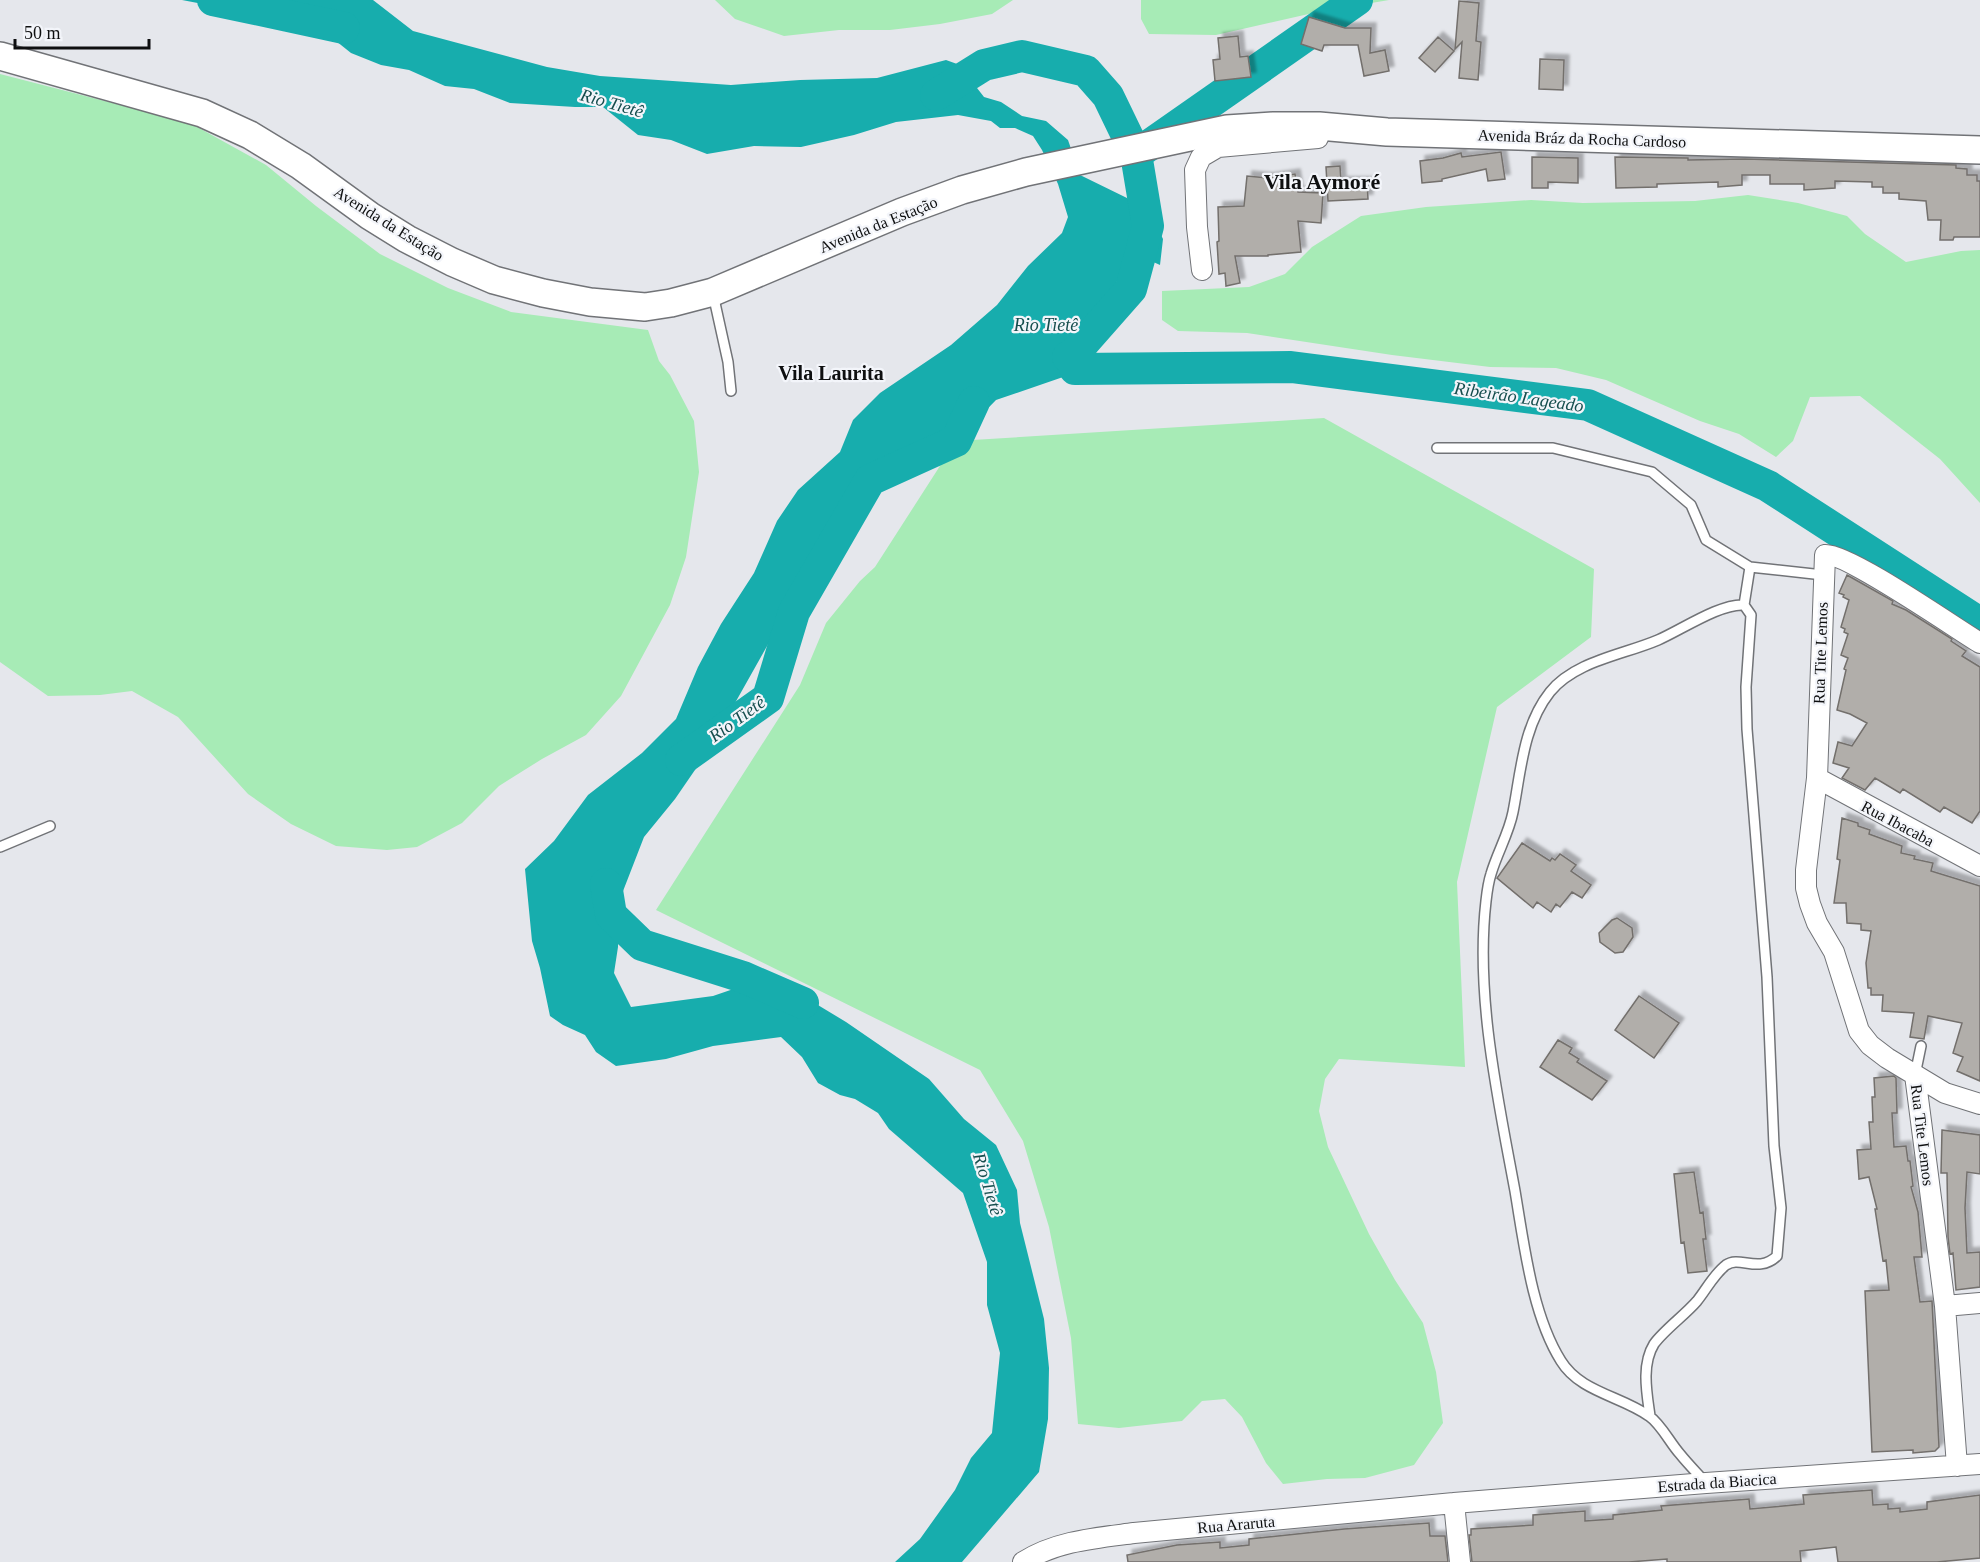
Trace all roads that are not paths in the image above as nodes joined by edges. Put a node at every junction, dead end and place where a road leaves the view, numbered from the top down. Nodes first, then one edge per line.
1 (0, 56) edge
2 (1359, 130) junction
3 (1186, 136) joint
4 (1980, 150) edge
5 (1202, 270) dead end
6 (713, 292) junction
7 (731, 391) dead end
8 (1437, 448) dead end
9 (1824, 565) junction
10 (1750, 567) junction
11 (1744, 605) junction
12 (1980, 643) edge
13 (1817, 778) junction
14 (50, 826) dead end
15 (0, 847) edge
16 (1980, 866) edge
17 (1921, 1046) dead end
18 (1915, 1075) junction
19 (1980, 1104) edge
20 (1980, 1303) edge
21 (1945, 1306) junction
22 (1650, 1416) junction
23 (1980, 1464) edge
24 (1957, 1466) junction
25 (1706, 1483) junction
26 (1454, 1503) junction
27 (1023, 1562) edge
28 (1460, 1562) edge

1 - 6 street, Avenida da Estação
2 - 3 street, Avenida Bráz da Rocha Cardoso
2 - 4 street, Avenida Bráz da Rocha Cardoso
2 - 5 street
3 - 6 street, Avenida da Estação
6 - 7 lane
8 - 10 lane
9 - 10 lane
9 - 12 street
9 - 13 street, Rua Tite Lemos
10 - 11 lane
11 - 22 lane
11 - 22 lane
13 - 16 street, Rua Ibacaba
13 - 18 street, Rua Tite Lemos
14 - 15 lane
17 - 18 lane
18 - 19 street
18 - 21 street, Rua Tite Lemos
20 - 21 street
21 - 24 street, Rua Tite Lemos
22 - 25 lane
23 - 24 street, Estrada da Biacica
24 - 25 street, Estrada da Biacica
25 - 26 street, Estrada da Biacica
26 - 27 street, Rua Araruta
26 - 28 street

